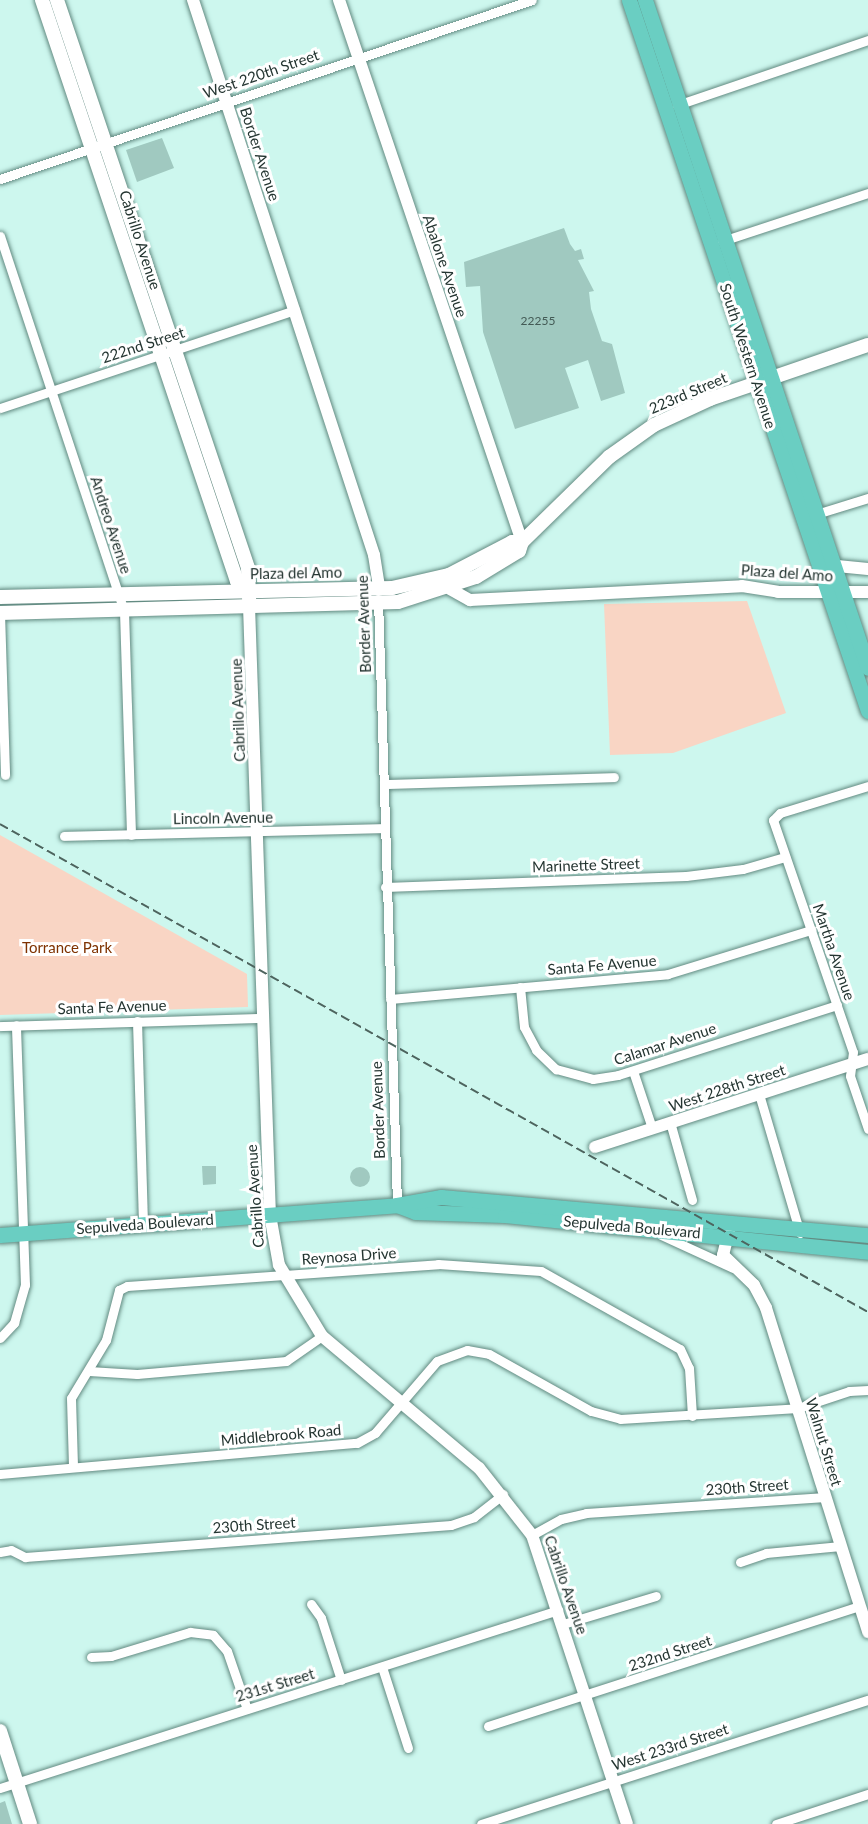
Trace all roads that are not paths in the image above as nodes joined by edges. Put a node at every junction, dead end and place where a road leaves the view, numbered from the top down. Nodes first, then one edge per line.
1 (42, 0) edge
2 (57, 0) edge
3 (193, 0) edge
4 (339, 0) edge
5 (532, 0) edge
6 (629, 0) edge
7 (645, 0) edge
8 (868, 40) edge
9 (358, 57) junction
10 (227, 101) junction
11 (673, 109) junction
12 (98, 145) junction
13 (0, 179) edge
14 (868, 193) edge
15 (0, 236) edge
16 (717, 243) junction
17 (295, 310) junction
18 (868, 345) edge
19 (167, 352) junction
20 (764, 382) junction
21 (51, 390) junction
22 (0, 408) edge
23 (868, 498) edge
24 (809, 516) junction
25 (522, 542) junction
26 (817, 564) junction
27 (833, 566) junction
28 (868, 569) edge
29 (476, 578) junction
30 (379, 588) junction
31 (450, 589) junction
32 (245, 590) junction
33 (868, 592) edge
34 (827, 593) junction
35 (843, 593) junction
36 (118, 594) junction
37 (0, 597) edge
38 (489, 598) junction
39 (378, 604) junction
40 (249, 606) junction
41 (124, 612) junction
42 (0, 613) edge
43 (868, 668) edge
44 (868, 711) edge
45 (5, 775) dead end
46 (615, 777) dead end
47 (384, 784) junction
48 (868, 786) edge
49 (383, 828) junction
50 (258, 833) junction
51 (131, 835) junction
52 (64, 836) dead end
53 (785, 857) junction
54 (385, 887) junction
55 (811, 930) junction
56 (520, 987) junction
57 (390, 999) junction
58 (837, 1005) junction
59 (261, 1018) junction
60 (137, 1021) junction
61 (16, 1025) junction
62 (0, 1026) edge
63 (868, 1059) edge
64 (852, 1065) junction
65 (633, 1071) junction
66 (759, 1094) junction
67 (670, 1122) junction
68 (652, 1128) junction
69 (868, 1129) edge
70 (595, 1147) dead end
71 (692, 1200) dead end
72 (397, 1205) junction
73 (531, 1211) junction
74 (270, 1215) junction
75 (143, 1225) junction
76 (651, 1230) junction
77 (729, 1230) junction
78 (21, 1234) junction
79 (0, 1235) edge
80 (868, 1235) edge
81 (800, 1237) junction
82 (868, 1252) edge
83 (737, 1270) junction
84 (283, 1276) junction
85 (322, 1336) junction
86 (0, 1338) edge
87 (89, 1371) junction
88 (868, 1390) edge
89 (401, 1402) junction
90 (798, 1408) junction
91 (692, 1416) junction
92 (73, 1466) junction
93 (0, 1474) edge
94 (503, 1494) junction
95 (825, 1497) junction
96 (531, 1535) junction
97 (841, 1546) junction
98 (0, 1552) edge
99 (741, 1562) dead end
100 (656, 1596) dead end
101 (311, 1604) dead end
102 (860, 1606) junction
103 (558, 1610) junction
104 (563, 1624) junction
105 (868, 1632) edge
106 (91, 1657) dead end
107 (382, 1667) junction
108 (341, 1680) junction
109 (586, 1696) junction
110 (868, 1700) edge
111 (247, 1709) junction
112 (488, 1726) dead end
113 (0, 1731) edge
114 (408, 1748) dead end
115 (613, 1781) junction
116 (17, 1782) junction
117 (0, 1788) edge
118 (868, 1794) edge
119 (30, 1824) edge
120 (481, 1824) edge
121 (627, 1824) edge
122 (776, 1824) edge

1 - 12 main road, Cabrillo Avenue
2 - 12 main road, Cabrillo Avenue
3 - 10 street, Border Avenue
4 - 9 street, Abalone Avenue
5 - 9 street, West 220th Street
6 - 11 main road, South Western Avenue
7 - 11 main road, South Western Avenue
8 - 11 street
9 - 10 street, West 220th Street
9 - 25 street, Abalone Avenue
10 - 12 street, West 220th Street
10 - 17 street, Border Avenue
11 - 16 main road, South Western Avenue
12 - 13 street, West 220th Street
12 - 19 main road, Cabrillo Avenue
14 - 16 street
15 - 21 street, Andreo Avenue
16 - 20 main road, South Western Avenue
17 - 19 street, 222nd Street
17 - 30 street, Border Avenue
18 - 20 main road, 223rd Street
19 - 21 street, 222nd Street
19 - 32 main road, Cabrillo Avenue
20 - 24 main road, South Western Avenue
20 - 25 main road, 223rd Street
21 - 22 street, 222nd Street
21 - 36 street, Andreo Avenue
23 - 24 street
24 - 26 main road, South Western Avenue
24 - 27 main road, South Western Avenue
25 - 29 main road
25 - 30 main road, Plaza del Amo
26 - 27 street, Plaza del Amo
26 - 34 main road, South Western Avenue
27 - 28 street, Plaza del Amo
27 - 35 main road, South Western Avenue
29 - 31 main road
29 - 38 street
30 - 32 main road, Plaza del Amo
30 - 39 street, Border Avenue
31 - 38 street, Plaza del Amo
31 - 39 main road
32 - 36 main road, Plaza del Amo
32 - 40 main road, Cabrillo Avenue
33 - 35 street, Plaza del Amo
34 - 35 street, Plaza del Amo
34 - 38 street, Plaza del Amo
34 - 44 main road, South Western Avenue
35 - 43 main road, South Western Avenue
36 - 37 main road, Plaza del Amo
36 - 41 street, Andreo Avenue
39 - 40 main road
39 - 47 street, Border Avenue
40 - 41 main road
40 - 50 street, Cabrillo Avenue
41 - 42 main road
41 - 51 street, Andreo Avenue
42 - 45 street
46 - 47 street
47 - 49 street, Border Avenue
48 - 53 street, Martha Avenue
49 - 50 street, Lincoln Avenue
49 - 54 street, Border Avenue
50 - 51 street, Lincoln Avenue
50 - 59 street, Cabrillo Avenue
51 - 52 street, Lincoln Avenue
53 - 54 street, Marinette Street
53 - 55 street, Martha Avenue
54 - 57 street, Border Avenue
55 - 56 street, Santa Fe Avenue
55 - 58 street, Martha Avenue
56 - 57 street, Santa Fe Avenue
56 - 65 street, Calamar Avenue
57 - 72 street, Border Avenue
58 - 64 street, Martha Avenue
58 - 65 street, Calamar Avenue
59 - 60 street, Santa Fe Avenue
59 - 74 street, Cabrillo Avenue
60 - 61 street, Santa Fe Avenue
60 - 75 street
61 - 62 street, Santa Fe Avenue
61 - 78 street
63 - 64 street, West 228th Street
64 - 66 street, West 228th Street
64 - 69 street, Martha Avenue
65 - 68 street
66 - 67 street, West 228th Street
66 - 81 street
67 - 68 street, West 228th Street
67 - 71 street
68 - 70 street, West 228th Street
72 - 73 main road, Sepulveda Boulevard
72 - 74 main road, Sepulveda Boulevard
73 - 76 main road, Sepulveda Boulevard
73 - 77 main road, Sepulveda Boulevard
74 - 75 main road, Sepulveda Boulevard
74 - 84 street, Cabrillo Avenue
75 - 78 main road, Sepulveda Boulevard
76 - 77 main road, Sepulveda Boulevard
76 - 83 street, Walnut Street
77 - 81 main road, Sepulveda Boulevard
77 - 83 street, Walnut Street
78 - 79 main road, Sepulveda Boulevard
78 - 86 street
80 - 81 main road, Sepulveda Boulevard
81 - 82 main road, Sepulveda Boulevard
83 - 90 street, Walnut Street
84 - 85 street, Cabrillo Avenue
84 - 87 street, Reynosa Drive
84 - 91 street, Reynosa Drive
85 - 87 street
85 - 89 street, Cabrillo Avenue
87 - 92 street, Reynosa Drive
88 - 90 street, Middlebrook Road
89 - 91 street, Middlebrook Road
89 - 92 street, Middlebrook Road
89 - 94 street, Cabrillo Avenue
90 - 91 street, Middlebrook Road
90 - 95 street, Walnut Street
92 - 93 street, Middlebrook Road
94 - 96 street, Cabrillo Avenue
94 - 98 street, 230th Street
95 - 96 street, 230th Street
95 - 97 street, Walnut Street
96 - 103 street, Cabrillo Avenue
97 - 99 street
97 - 102 street, Walnut Street
100 - 104 street
101 - 108 street
102 - 105 street, Walnut Street
102 - 109 street, 232nd Street
103 - 104 street, Cabrillo Avenue
103 - 107 street, 231st Street
104 - 109 street, Cabrillo Avenue
106 - 111 street
107 - 108 street, 231st Street
107 - 114 street
108 - 111 street, 231st Street
109 - 112 street, 232nd Street
109 - 115 street, Cabrillo Avenue
110 - 115 street, West 233rd Street
111 - 116 street, 231st Street
113 - 116 main road
115 - 120 street, West 233rd Street
115 - 121 street, Cabrillo Avenue
116 - 117 street, 231st Street
116 - 119 main road
118 - 122 street

